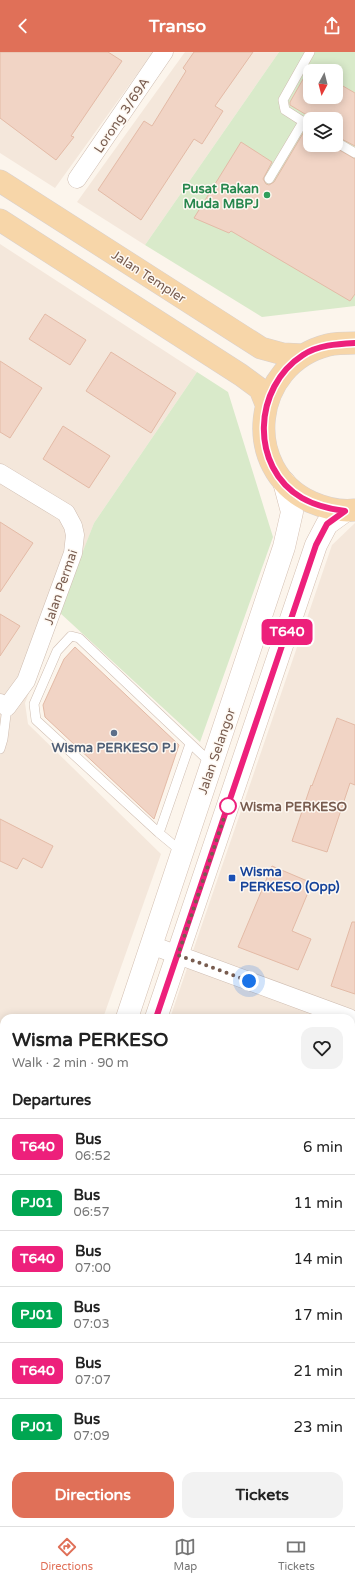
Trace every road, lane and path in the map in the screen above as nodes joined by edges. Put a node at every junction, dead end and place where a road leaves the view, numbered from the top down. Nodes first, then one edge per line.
1 (164, 52) edge
2 (310, 52) edge
3 (303, 122) edge
4 (303, 128) edge
5 (343, 146) edge
6 (355, 153) edge
7 (77, 179) dead end
8 (269, 179) dead end
9 (0, 181) edge
10 (0, 220) edge
11 (355, 343) edge
12 (303, 355) junction
13 (266, 404) junction
14 (0, 473) edge
15 (284, 482) junction
16 (350, 511) edge
17 (3, 705) edge
18 (190, 744) junction
19 (0, 749) edge
20 (212, 764) junction
21 (159, 833) junction
22 (182, 852) junction
23 (151, 945) junction
24 (178, 955) junction
25 (128, 1014) edge
26 (157, 1014) edge
27 (339, 1014) edge

1 - 7 street, Lorong 3/69A
2 - 3 lane
4 - 8 lane
5 - 6 lane
9 - 12 main road, Jalan Templer
10 - 13 main road
11 - 12 main road
12 - 13 main road
13 - 15 main road
14 - 17 street, Jalan Permai
15 - 16 main road
15 - 20 main road, Jalan Selangor
16 - 24 main road
17 - 19 lane
18 - 20 lane
18 - 21 lane
18 - 21 lane
20 - 22 main road, Jalan Selangor
21 - 22 lane
22 - 23 main road, Jalan Selangor
23 - 24 street
23 - 25 main road, Jalan Selangor
24 - 26 main road
24 - 27 street

